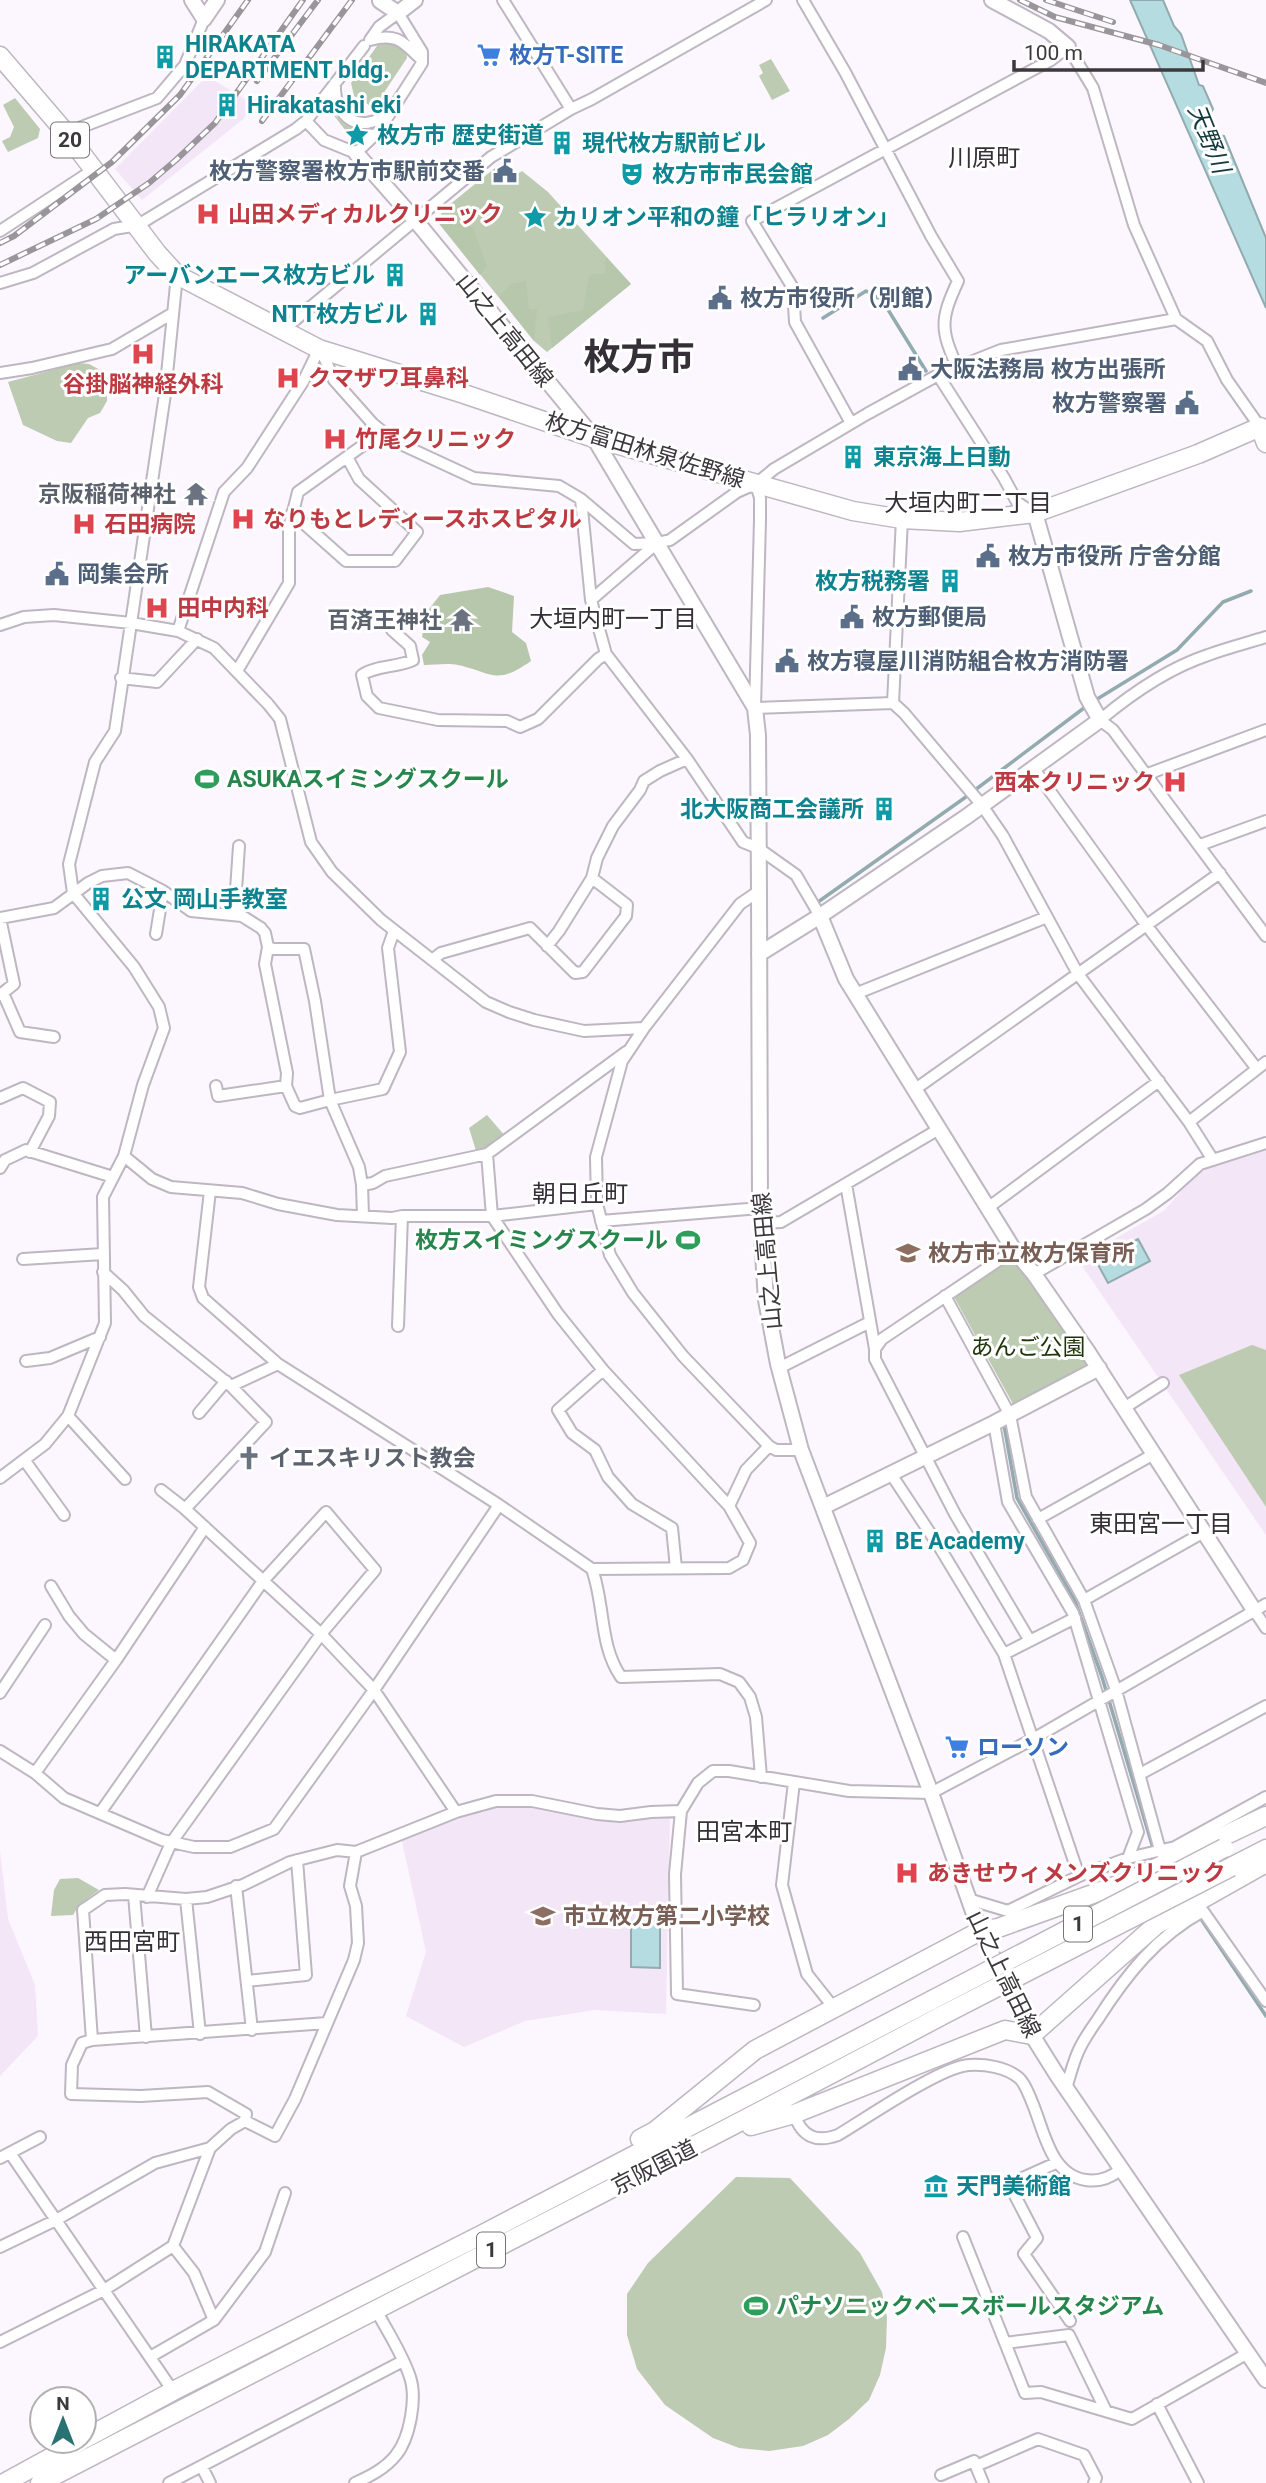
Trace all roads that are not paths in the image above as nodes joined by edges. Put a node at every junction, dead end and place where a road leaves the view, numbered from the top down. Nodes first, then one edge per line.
1 (192, 0) edge
2 (217, 0) edge
3 (415, 0) edge
4 (503, 0) edge
5 (766, 0) edge
6 (803, 0) edge
7 (992, 0) edge
8 (380, 1) edge
9 (398, 13) junction
10 (204, 19) junction
11 (367, 43) junction
12 (1068, 47) junction
13 (0, 56) edge
14 (422, 60) junction
15 (335, 83) junction
16 (393, 109) junction
17 (571, 109) junction
18 (306, 121) junction
19 (66, 133) junction
20 (885, 149) junction
21 (356, 153) junction
22 (93, 170) junction
23 (416, 220) junction
24 (138, 225) junction
25 (0, 231) edge
26 (177, 275) junction
27 (0, 283) edge
28 (173, 313) junction
29 (1176, 319) junction
30 (283, 330) junction
31 (320, 350) junction
32 (958, 369) junction
33 (0, 373) edge
34 (938, 375) junction
35 (851, 423) junction
36 (373, 424) junction
37 (1263, 435) edge
38 (594, 438) junction
39 (347, 457) junction
40 (756, 484) junction
41 (581, 499) junction
42 (292, 513) junction
43 (1035, 513) junction
44 (902, 519) junction
45 (657, 543) junction
46 (591, 600) junction
47 (131, 623) junction
48 (0, 625) edge
49 (392, 630) dead end
50 (178, 631) junction
51 (1266, 637) edge
52 (197, 639) junction
53 (606, 654) junction
54 (237, 671) junction
55 (121, 678) junction
56 (893, 703) junction
57 (755, 708) junction
58 (1097, 715) junction
59 (1266, 730) edge
60 (687, 759) junction
61 (1034, 769) junction
62 (1145, 775) junction
63 (976, 798) junction
64 (1266, 821) edge
65 (1200, 845) junction
66 (239, 846) dead end
67 (758, 848) junction
68 (1220, 873) junction
69 (592, 878) junction
70 (163, 891) junction
71 (759, 891) junction
72 (73, 893) junction
73 (242, 916) junction
74 (820, 916) junction
75 (1048, 917) junction
76 (0, 918) edge
77 (1147, 926) junction
78 (394, 931) junction
79 (156, 934) dead end
80 (1265, 935) edge
81 (547, 946) junction
82 (268, 947) junction
83 (759, 954) junction
84 (432, 960) junction
85 (1078, 974) junction
86 (1, 994) edge
87 (855, 994) junction
88 (643, 1028) junction
89 (54, 1037) dead end
90 (630, 1049) junction
91 (1261, 1066) edge
92 (1159, 1081) junction
93 (286, 1086) junction
94 (914, 1090) junction
95 (218, 1096) dead end
96 (0, 1098) edge
97 (330, 1100) junction
98 (1189, 1122) junction
99 (939, 1129) junction
100 (1266, 1143) edge
101 (30, 1152) junction
102 (487, 1154) junction
103 (124, 1156) junction
104 (1213, 1160) junction
105 (0, 1168) edge
106 (113, 1177) junction
107 (846, 1184) junction
108 (362, 1185) junction
109 (210, 1191) junction
110 (597, 1204) junction
111 (989, 1207) junction
112 (761, 1215) junction
113 (363, 1216) junction
114 (402, 1216) junction
115 (492, 1216) junction
116 (601, 1222) junction
117 (1014, 1250) junction
118 (103, 1254) junction
119 (23, 1259) dead end
120 (103, 1272) junction
121 (1034, 1274) junction
122 (945, 1296) junction
123 (870, 1322) junction
124 (398, 1326) dead end
125 (100, 1337) junction
126 (875, 1349) junction
127 (26, 1362) dead end
128 (278, 1364) junction
129 (779, 1367) junction
130 (1099, 1368) junction
131 (603, 1370) junction
132 (229, 1383) junction
133 (1163, 1383) dead end
134 (1124, 1408) junction
135 (199, 1413) dead end
136 (1010, 1415) junction
137 (68, 1416) junction
138 (994, 1423) junction
139 (768, 1446) junction
140 (801, 1450) junction
141 (1154, 1454) junction
142 (926, 1456) junction
143 (25, 1461) junction
144 (891, 1474) junction
145 (0, 1478) edge
146 (125, 1479) dead end
147 (161, 1490) dead end
148 (499, 1505) junction
149 (729, 1506) junction
150 (823, 1507) junction
151 (185, 1509) junction
152 (64, 1516) dead end
153 (1038, 1519) junction
154 (205, 1527) junction
155 (1204, 1532) junction
156 (592, 1569) junction
157 (676, 1569) junction
158 (263, 1581) junction
159 (51, 1586) dead end
160 (1084, 1600) junction
161 (1260, 1607) edge
162 (1075, 1618) junction
163 (45, 1625) dead end
164 (1266, 1628) edge
165 (321, 1634) junction
166 (1030, 1641) junction
167 (1004, 1654) junction
168 (116, 1660) junction
169 (374, 1690) junction
170 (1116, 1690) junction
171 (0, 1693) edge
172 (1100, 1700) junction
173 (1266, 1706) edge
174 (1033, 1739) junction
175 (0, 1751) edge
176 (1138, 1769) junction
177 (1121, 1772) junction
178 (35, 1773) junction
179 (761, 1777) junction
180 (794, 1782) junction
181 (931, 1793) junction
182 (1266, 1797) edge
183 (681, 1811) junction
184 (456, 1812) junction
185 (100, 1813) junction
186 (1266, 1816) edge
187 (1266, 1826) edge
188 (171, 1843) junction
189 (1266, 1849) edge
190 (356, 1852) junction
191 (1163, 1854) junction
192 (1128, 1858) junction
193 (297, 1860) junction
194 (1266, 1863) edge
195 (1079, 1876) junction
196 (236, 1886) junction
197 (134, 1895) junction
198 (147, 1897) junction
199 (186, 1899) junction
200 (968, 1899) junction
201 (979, 1931) junction
202 (247, 1981) junction
203 (1266, 2001) edge
204 (754, 2005) dead end
205 (834, 2008) junction
206 (327, 2024) junction
207 (252, 2030) junction
208 (200, 2034) junction
209 (1032, 2035) junction
210 (146, 2037) junction
211 (92, 2040) junction
212 (1066, 2088) junction
213 (794, 2114) junction
214 (245, 2121) junction
215 (716, 2136) junction
216 (40, 2137) dead end
217 (210, 2148) junction
218 (5, 2155) edge
219 (1056, 2163) junction
220 (1120, 2170) junction
221 (285, 2193) dead end
222 (56, 2220) junction
223 (481, 2235) junction
224 (963, 2237) dead end
225 (173, 2246) junction
226 (0, 2247) edge
227 (104, 2290) junction
228 (375, 2308) junction
229 (214, 2320) junction
230 (1070, 2321) dead end
231 (0, 2342) edge
232 (1005, 2343) junction
233 (1248, 2353) junction
234 (150, 2357) junction
235 (403, 2361) junction
236 (1266, 2380) edge
237 (173, 2391) junction
238 (1157, 2404) junction
239 (1106, 2411) junction
240 (98, 2432) edge
241 (55, 2455) edge
242 (976, 2466) junction
243 (202, 2467) junction
244 (941, 2475) dead end
245 (4, 2483) edge
246 (40, 2483) edge
247 (169, 2483) edge
248 (210, 2483) edge
249 (355, 2483) edge
250 (983, 2483) edge
251 (1094, 2483) edge
252 (1198, 2483) edge

1 - 10 street
2 - 10 street
3 - 9 street
4 - 17 street
5 - 17 street
6 - 20 street
7 - 12 street
8 - 9 street
9 - 11 street
9 - 14 street
10 - 19 street
11 - 14 street
11 - 15 street
12 - 20 street
12 - 29 street
13 - 19 main road, 枚方富田林泉佐野線 / 20
14 - 16 street
15 - 16 street
15 - 18 street
16 - 21 street
17 - 23 street
18 - 21 street
18 - 24 street
19 - 22 main road, 枚方富田林泉佐野線 / 20
20 - 32 street
20 - 35 street
21 - 23 street, 山之上高田線
22 - 24 main road, 枚方富田林泉佐野線 / 20
22 - 25 street
23 - 30 street
23 - 38 street, 山之上高田線
24 - 26 main road, 枚方富田林泉佐野線 / 20
24 - 27 street
26 - 28 street
26 - 30 main road, 枚方富田林泉佐野線 / 20
28 - 33 street
28 - 47 street
29 - 32 street
29 - 37 street
30 - 31 main road, 枚方富田林泉佐野線 / 20
31 - 36 street
31 - 38 main road, 枚方富田林泉佐野線 / 20
31 - 50 street
32 - 34 street
34 - 35 street
34 - 43 street
35 - 40 street
36 - 39 street
36 - 41 street
37 - 43 main road, 枚方富田林泉佐野線 / 20
38 - 40 main road, 枚方富田林泉佐野線 / 20
38 - 45 street, 山之上高田線
39 - 42 street
39 - 42 street
40 - 44 main road, 枚方富田林泉佐野線 / 20
40 - 45 street
40 - 57 street
41 - 45 street
41 - 46 street
42 - 54 street
43 - 44 main road, 枚方富田林泉佐野線 / 20
43 - 58 street
44 - 56 street
45 - 46 street
45 - 57 street, 山之上高田線
46 - 53 street
47 - 48 street
47 - 50 street
47 - 55 street
49 - 53 street
50 - 52 street
51 - 58 street
52 - 54 street
52 - 55 street
53 - 60 street
54 - 78 street
55 - 72 street
56 - 57 street
56 - 63 street
57 - 67 street, 山之上高田線
58 - 61 street
58 - 62 street
59 - 62 street
60 - 67 street
60 - 69 street
61 - 63 street
61 - 77 street
62 - 65 street
63 - 74 street
63 - 75 street
64 - 65 street
65 - 68 street
66 - 73 street
67 - 71 street, 山之上高田線
67 - 74 street
68 - 77 street
68 - 80 street
69 - 81 street
69 - 81 street
70 - 72 street
70 - 73 street
70 - 79 street
71 - 83 street, 山之上高田線
71 - 88 street
72 - 76 street
72 - 103 street
73 - 82 street
74 - 83 street
74 - 87 street
75 - 85 street
75 - 87 street
76 - 86 street
77 - 85 street
77 - 91 street
78 - 84 street
78 - 97 street
81 - 84 street
82 - 93 street
82 - 97 street
83 - 112 street, 山之上高田線
84 - 88 street
85 - 92 street
85 - 94 street
86 - 89 street
87 - 94 street
88 - 90 street
90 - 102 street
90 - 110 street
91 - 98 street
92 - 98 street
92 - 111 street
93 - 95 street
93 - 97 street
94 - 99 street
96 - 101 street
97 - 108 street
98 - 104 street
99 - 107 street
99 - 111 street
100 - 104 street
101 - 105 street
101 - 106 street
102 - 108 street
102 - 115 street
103 - 106 street
103 - 109 street
104 - 121 street
106 - 118 street
107 - 112 street
107 - 123 street
108 - 113 street
109 - 113 street
109 - 128 street
110 - 115 street
110 - 116 street
111 - 117 street
112 - 116 street
112 - 129 street, 山之上高田線
113 - 114 street
114 - 115 street
114 - 124 street
115 - 131 street
116 - 139 street
117 - 121 street
117 - 122 street
118 - 119 street
118 - 120 street
120 - 125 street
120 - 132 street
121 - 130 street
122 - 126 street
122 - 136 street
123 - 126 street
123 - 129 street
125 - 127 street
125 - 137 street
126 - 142 street
128 - 132 street
128 - 148 street
129 - 140 street, 山之上高田線
130 - 134 street
130 - 136 street
131 - 149 street
131 - 157 street
132 - 135 street
132 - 151 street
133 - 134 street
134 - 141 street
136 - 138 street
136 - 153 street
137 - 143 street
137 - 146 street
138 - 142 street
138 - 162 street
139 - 140 street
139 - 149 street
140 - 150 street, 山之上高田線
141 - 153 street
141 - 155 street
142 - 144 street
142 - 166 street
143 - 145 street
143 - 152 street
144 - 150 street
144 - 167 street
147 - 151 street
148 - 156 street
148 - 169 street
149 - 157 street
150 - 181 street, 山之上高田線
151 - 154 street
153 - 160 street
154 - 158 street
154 - 168 street
155 - 160 street
155 - 161 street
156 - 157 street
156 - 179 street
158 - 165 street
158 - 165 street
158 - 185 street
159 - 168 street
160 - 170 street
161 - 164 street
161 - 170 street
162 - 166 street
162 - 172 street
163 - 171 street
165 - 169 street
165 - 188 street
166 - 167 street
167 - 174 street
168 - 178 street
169 - 184 street
169 - 188 street
170 - 172 street
170 - 176 street
172 - 174 street
172 - 177 street
173 - 176 street
174 - 181 street
174 - 195 street
175 - 178 street
176 - 177 street
176 - 191 street
177 - 192 street
178 - 185 street
179 - 180 street
179 - 183 street
180 - 181 street
180 - 205 street
181 - 200 street, 山之上高田線
182 - 191 street
183 - 184 street
183 - 204 street
184 - 190 street
185 - 188 street
186 - 201 main road
187 - 223 main road, 京阪国道 / 1, bridge
188 - 198 street
189 - 215 main road, 京阪国道 / 1, bridge
190 - 193 street
190 - 206 street
191 - 192 street
192 - 195 street
193 - 196 street
193 - 202 street
194 - 209 main road, 1
195 - 200 street
196 - 199 street
196 - 202 street
197 - 198 street
197 - 210 street
197 - 211 street
198 - 199 street
199 - 208 street
200 - 201 street, 山之上高田線
201 - 205 main road
201 - 209 street, 山之上高田線
202 - 207 street
203 - 212 street
205 - 223 main road
206 - 207 street
206 - 214 street
207 - 208 street
208 - 210 street
209 - 212 street, 山之上高田線
209 - 213 main road, 1
210 - 211 street
211 - 214 street
212 - 220 street, 山之上高田線
213 - 215 main road, 1
213 - 219 street
214 - 217 street
215 - 228 main road, 京阪国道 / 1
216 - 218 street
217 - 222 street
217 - 225 street
218 - 222 street
219 - 220 street
219 - 230 street
220 - 233 street, 山之上高田線
221 - 229 street
222 - 226 street
222 - 227 street
223 - 237 main road, 京阪国道 / 1
224 - 232 street
225 - 227 street
225 - 229 street
227 - 231 street
227 - 234 street
228 - 235 street
228 - 246 main road, 京阪国道 / 1
229 - 234 street
232 - 239 street
232 - 239 street
233 - 236 street, 山之上高田線
233 - 238 street
234 - 237 street
235 - 243 street
235 - 249 street
237 - 240 main road, 京阪国道 / 1
238 - 239 street
238 - 252 street
241 - 245 main road, 京阪国道 / 1
242 - 244 street
242 - 250 street
242 - 251 street
243 - 247 street
243 - 248 street

